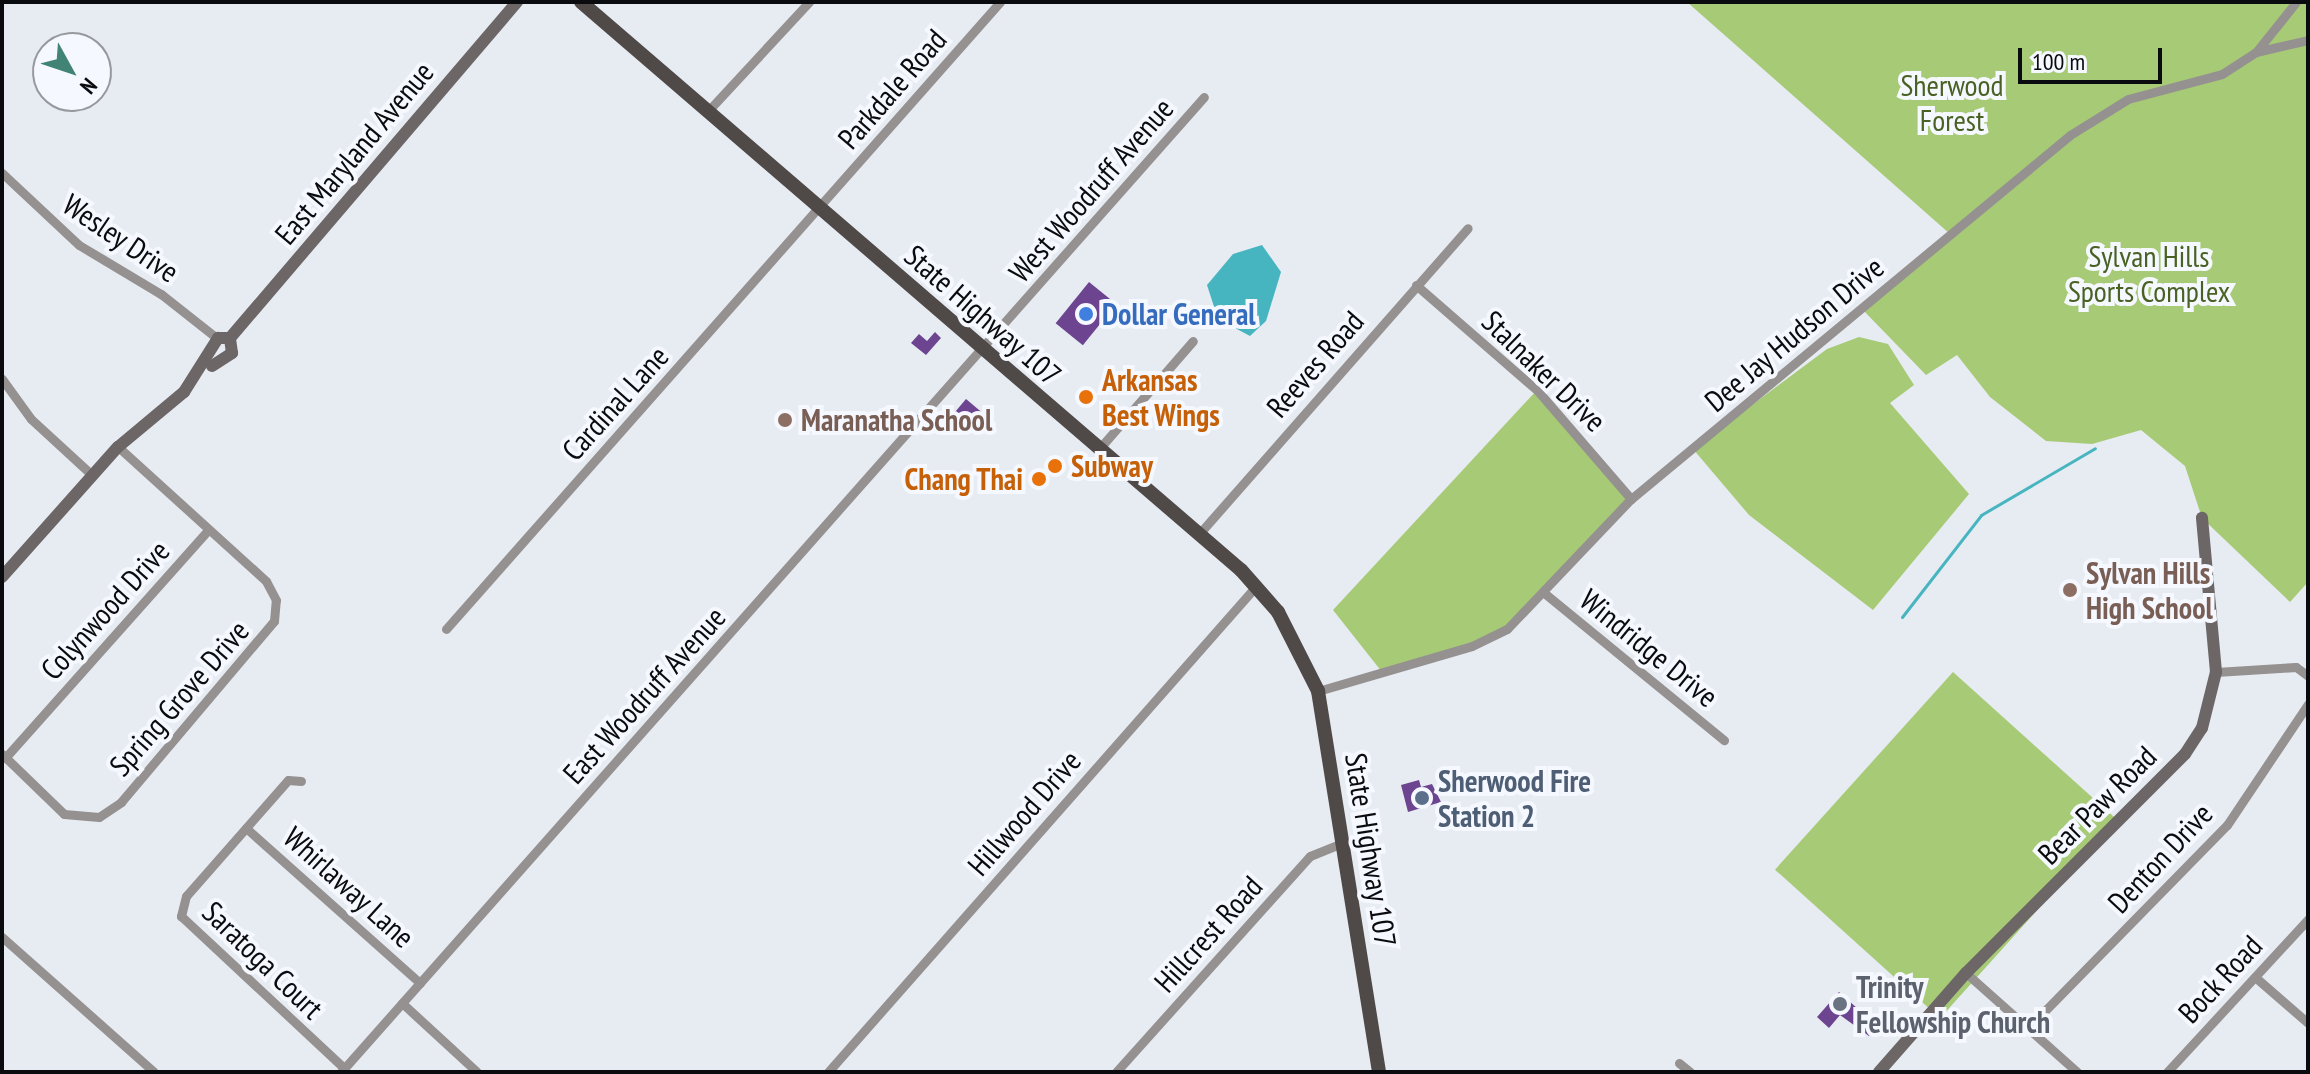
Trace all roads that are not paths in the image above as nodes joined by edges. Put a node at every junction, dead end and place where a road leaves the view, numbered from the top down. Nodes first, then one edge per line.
1 (517, 2) edge
2 (581, 2) edge
3 (809, 2) edge
4 (1000, 2) edge
5 (2296, 2) edge
6 (2308, 40) edge
7 (2256, 52) junction
8 (1204, 97) dead end
9 (708, 111) junction
10 (2, 173) edge
11 (819, 209) junction
12 (1468, 228) dead end
13 (1416, 285) junction
14 (1193, 341) dead end
15 (222, 346) junction
16 (983, 350) junction
17 (2, 379) edge
18 (118, 447) junction
19 (1099, 449) junction
20 (92, 475) junction
21 (1631, 499) junction
22 (2202, 518) dead end
23 (208, 530) junction
24 (1199, 534) junction
25 (2, 577) edge
26 (1257, 585) junction
27 (1543, 592) junction
28 (446, 629) dead end
29 (2216, 672) junction
30 (2308, 676) edge
31 (1318, 691) junction
32 (2308, 704) edge
33 (1724, 740) dead end
34 (4, 756) edge
35 (301, 781) dead end
36 (246, 828) junction
37 (1344, 842) junction
38 (2308, 919) edge
39 (2, 937) edge
40 (1966, 973) junction
41 (2255, 977) junction
42 (420, 983) junction
43 (402, 1003) junction
44 (2308, 1023) edge
45 (2028, 1028) junction
46 (1679, 1063) dead end
47 (342, 1070) edge
48 (154, 1072) edge
49 (477, 1072) edge
50 (828, 1072) edge
51 (1116, 1072) edge
52 (1379, 1072) edge
53 (1690, 1072) edge
54 (1880, 1072) edge
55 (2077, 1072) edge
56 (2167, 1072) edge

1 - 15 street, East Maryland Avenue
2 - 9 main road, State Highway 107
3 - 9 street
4 - 11 street, Parkdale Road
5 - 7 street, Dee Jay Hudson Drive
6 - 7 street
7 - 21 street, Dee Jay Hudson Drive
8 - 16 street, West Woodruff Avenue
9 - 11 main road, State Highway 107
10 - 15 street, Wesley Drive
11 - 16 main road, State Highway 107
11 - 28 street, Cardinal Lane
12 - 13 street, Reeves Road
13 - 21 street, Stalnaker Drive
13 - 24 street, Reeves Road
14 - 19 street
15 - 18 street, East Maryland Avenue
16 - 19 main road, State Highway 107
16 - 42 street, East Woodruff Avenue
17 - 20 street
18 - 20 street, East Maryland Avenue
18 - 23 street, Spring Grove Drive
19 - 24 main road, State Highway 107
20 - 25 street, East Maryland Avenue
21 - 27 street, Dee Jay Hudson Drive
22 - 29 street, Bear Paw Road
23 - 34 street, Colynwood Drive
23 - 34 street, Spring Grove Drive
24 - 26 main road, State Highway 107
26 - 31 main road, State Highway 107
26 - 50 street, Hillwood Drive
27 - 31 street, Dee Jay Hudson Drive
27 - 33 street, Windridge Drive
29 - 30 street
29 - 40 street, Bear Paw Road
31 - 37 main road, State Highway 107
32 - 45 street, Denton Drive
35 - 36 street, Saratoga Court
36 - 42 street, Whirlaway Lane
36 - 47 street, Saratoga Court
37 - 51 street, Hillcrest Road
37 - 52 main road, State Highway 107
38 - 41 street, Bock Road
39 - 48 street
40 - 45 street
40 - 54 street, Bear Paw Road
41 - 44 street
41 - 56 street, Bock Road
42 - 43 street, East Woodruff Avenue
43 - 47 street, East Woodruff Avenue
43 - 49 street
45 - 55 street
46 - 53 street

